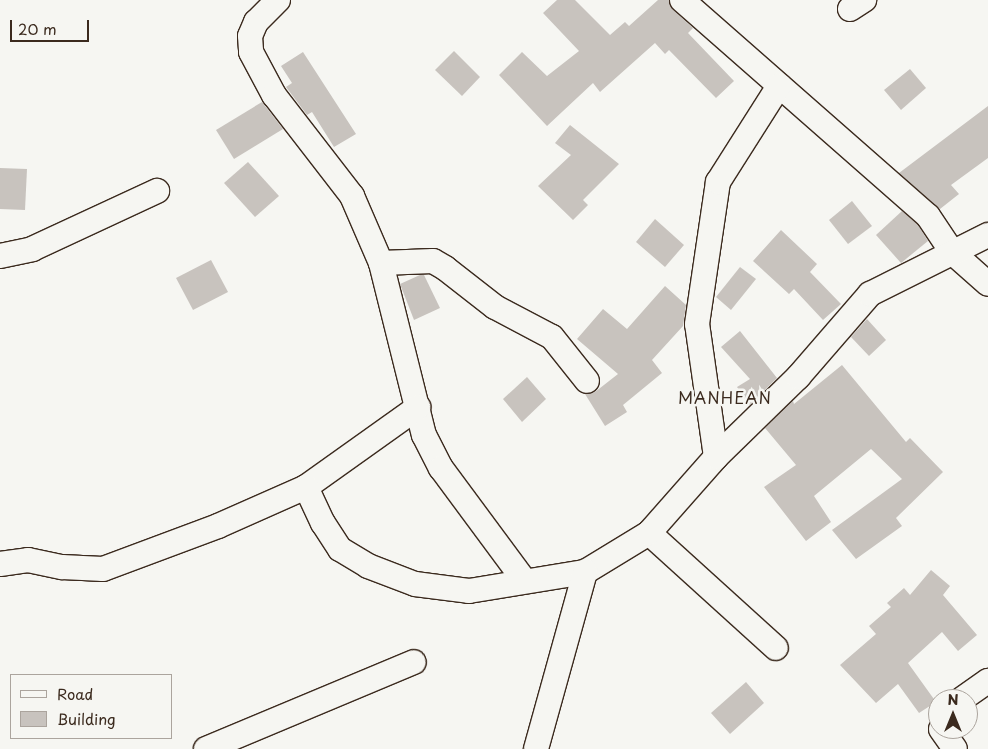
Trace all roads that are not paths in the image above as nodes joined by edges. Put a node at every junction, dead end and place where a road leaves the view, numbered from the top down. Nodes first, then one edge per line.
1 (278, 0) edge
2 (682, 0) edge
3 (779, 86) junction
4 (157, 191) dead end
5 (988, 235) edge
6 (952, 252) junction
7 (0, 256) edge
8 (381, 263) junction
9 (988, 284) edge
10 (587, 381) dead end
11 (418, 407) junction
12 (716, 457) junction
13 (306, 487) junction
14 (649, 533) junction
15 (0, 564) edge
16 (585, 572) junction
17 (524, 580) junction
18 (776, 648) dead end
19 (414, 662) dead end
20 (988, 681) edge
21 (976, 689) edge
22 (206, 749) edge
23 (536, 749) edge

1 - 8 street
2 - 3 street
3 - 6 street
3 - 12 street
4 - 7 street
5 - 6 street
6 - 9 street
6 - 12 street
8 - 10 street
8 - 11 street
11 - 13 street
11 - 17 street
12 - 14 street
13 - 15 street
13 - 17 street
14 - 16 street
14 - 18 street
16 - 17 street
16 - 23 street
19 - 22 street
20 - 21 street

